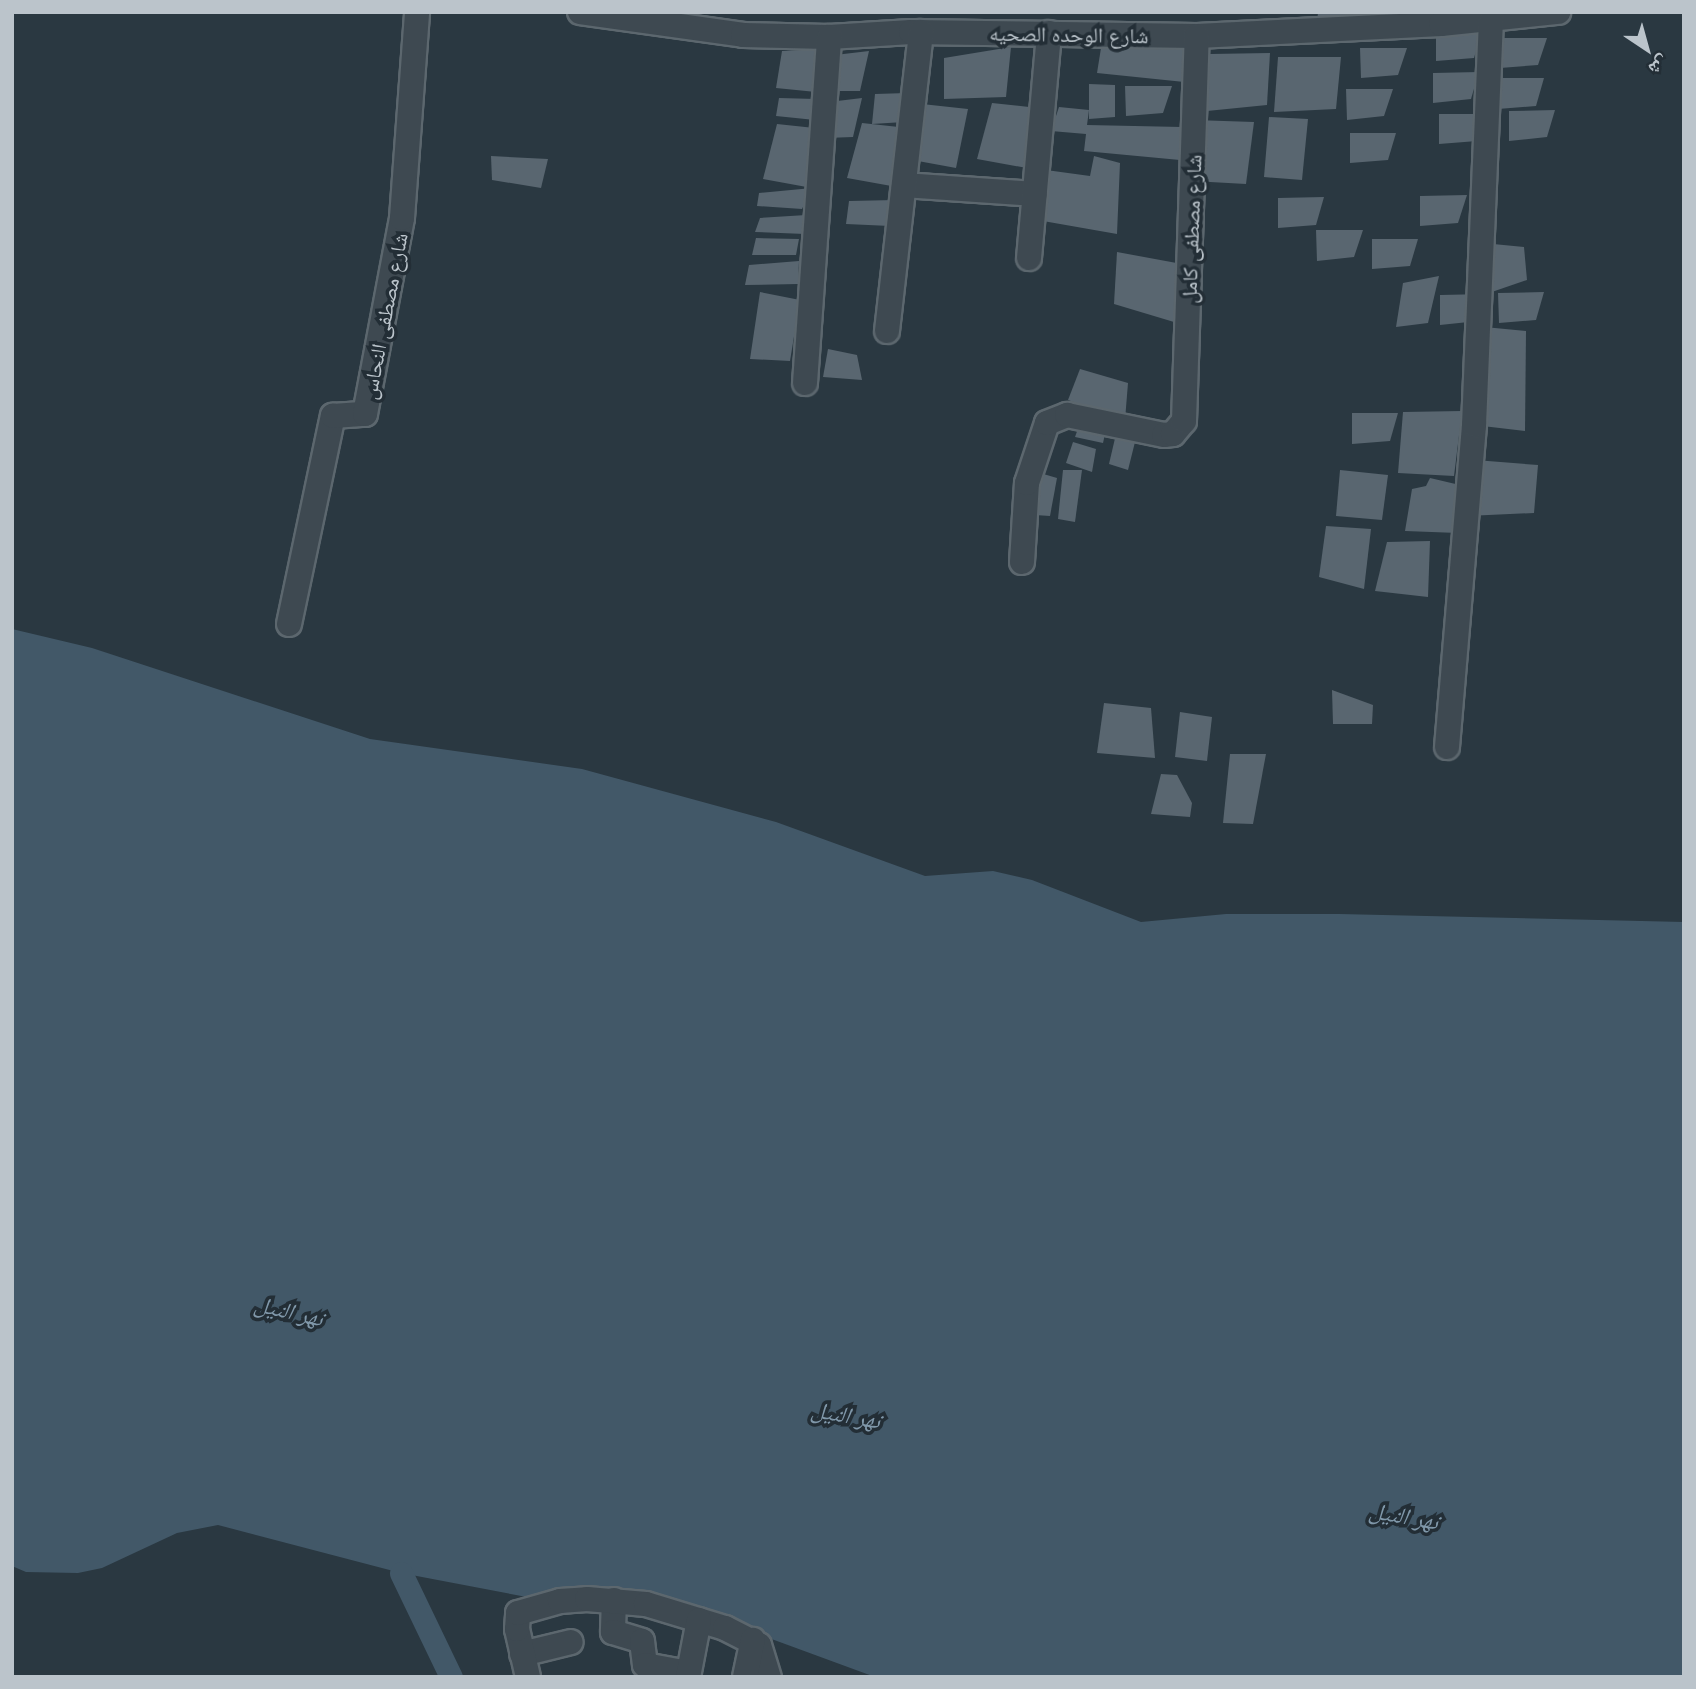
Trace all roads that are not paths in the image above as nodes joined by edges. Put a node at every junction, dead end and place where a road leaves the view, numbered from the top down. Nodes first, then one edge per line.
1 (417, 12) edge
2 (580, 12) edge
3 (1558, 12) edge
4 (1491, 20) junction
5 (921, 32) junction
6 (1049, 33) junction
7 (1197, 36) junction
8 (829, 37) junction
9 (904, 185) junction
10 (1035, 194) junction
11 (1029, 258) dead end
12 (887, 331) dead end
13 (805, 383) dead end
14 (1022, 562) dead end
15 (289, 624) dead end
16 (1447, 747) dead end
17 (614, 1600) junction
18 (699, 1620) junction
19 (753, 1640) junction
20 (571, 1642) dead end
21 (525, 1665) edge
22 (645, 1671) edge
23 (688, 1675) edge
24 (745, 1677) edge
25 (769, 1677) edge

1 - 15 street, شارع مصطفى النحاس
2 - 8 street, شارع الوحده الصحيه
3 - 4 street, شارع الوحده الصحيه
4 - 7 street, شارع الوحده الصحيه
4 - 16 street
5 - 6 street, شارع الوحده الصحيه
5 - 8 street, شارع الوحده الصحيه
5 - 9 street
6 - 7 street, شارع الوحده الصحيه
6 - 10 street
7 - 14 street, شارع مصطفى كامل
8 - 13 street
9 - 10 street
9 - 12 street
10 - 11 street
17 - 18 street
17 - 21 street
17 - 22 street
18 - 19 street
18 - 23 street
19 - 24 street
19 - 25 street
20 - 21 street
22 - 23 street

